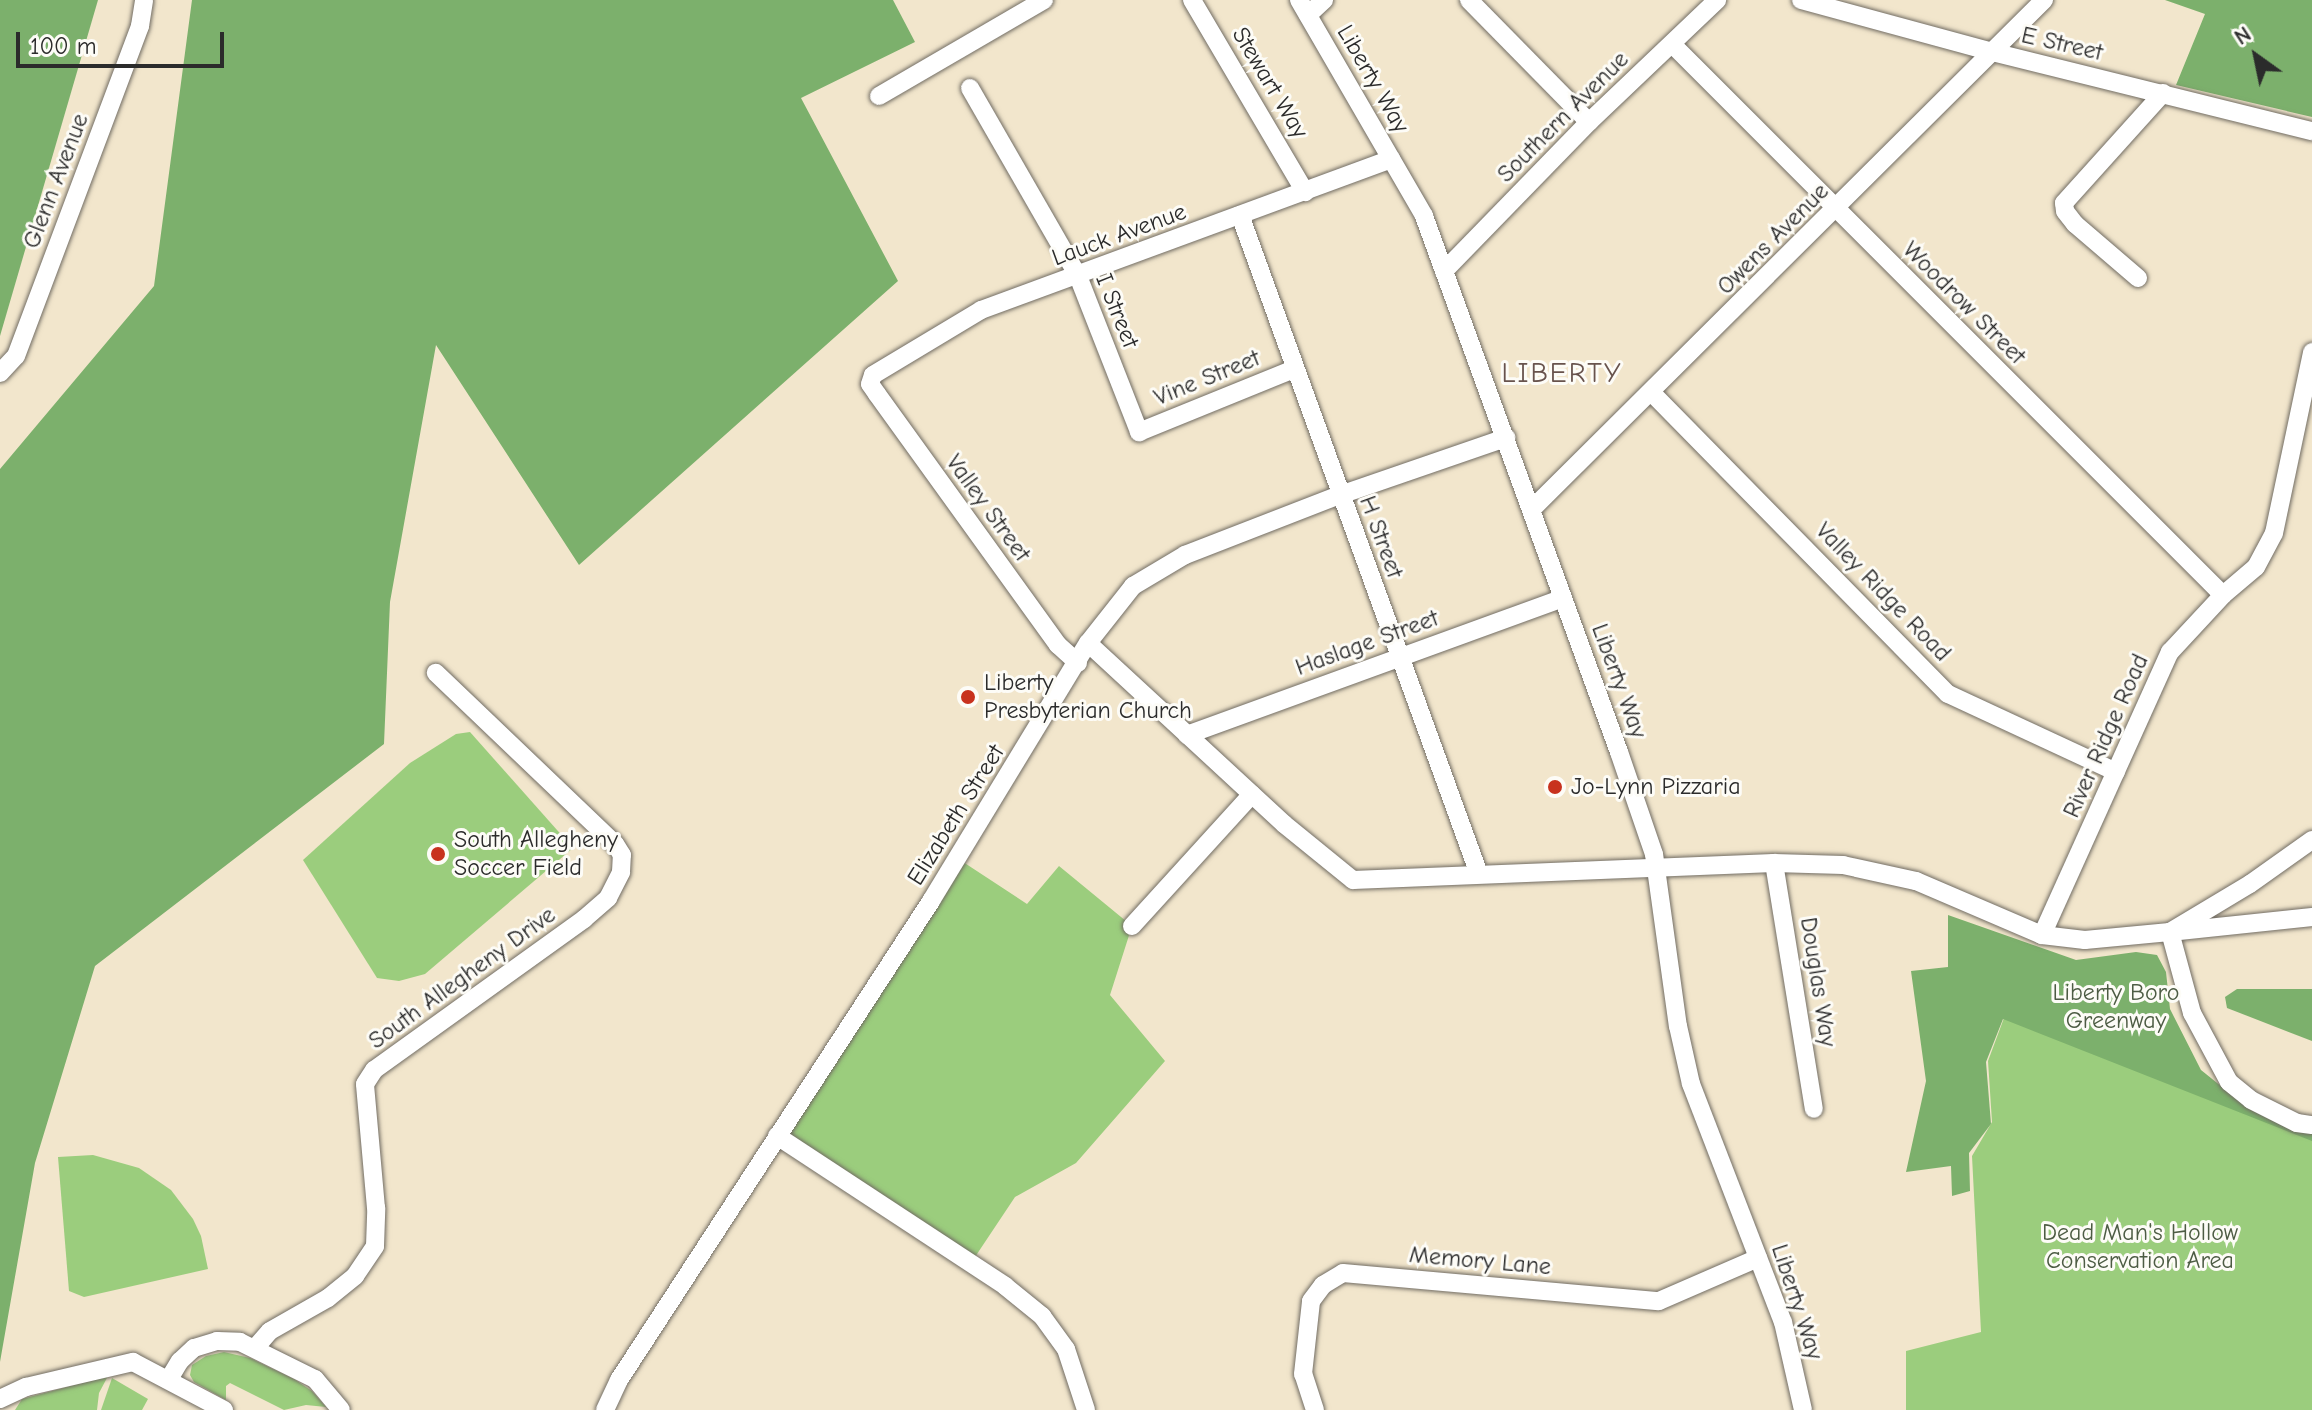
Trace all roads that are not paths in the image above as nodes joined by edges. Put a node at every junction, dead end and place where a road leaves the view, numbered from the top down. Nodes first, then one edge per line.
1 (144, 0) edge
2 (1044, 0) edge
3 (1192, 0) edge
4 (1324, 0) edge
5 (1469, 0) edge
6 (1717, 0) edge
7 (1801, 0) edge
8 (2044, 0) edge
9 (1304, 8) edge
10 (1672, 44) junction
11 (1992, 52) junction
12 (970, 88) dead end
13 (2163, 93) junction
14 (879, 96) dead end
15 (1589, 122) junction
16 (2312, 131) edge
17 (1391, 159) junction
18 (1305, 192) junction
19 (1837, 209) junction
20 (1240, 215) junction
21 (1444, 271) junction
22 (1078, 276) junction
23 (2138, 278) dead end
24 (2312, 352) edge
25 (1294, 369) junction
26 (0, 373) edge
27 (873, 375) joint
28 (1652, 393) junction
29 (1139, 432) joint
30 (1506, 438) junction
31 (1340, 495) junction
32 (1532, 509) junction
33 (2223, 595) junction
34 (1563, 598) junction
35 (1088, 643) junction
36 (1400, 656) junction
37 (1078, 663) junction
38 (436, 673) dead end
39 (1187, 735) junction
40 (2116, 772) junction
41 (1252, 794) junction
42 (2312, 840) edge
43 (1774, 863) junction
44 (1657, 867) junction
45 (1479, 874) junction
46 (2312, 917) edge
47 (1132, 926) dead end
48 (2170, 932) junction
49 (2042, 935) junction
50 (1814, 1109) dead end
51 (2312, 1125) edge
52 (777, 1136) junction
53 (1758, 1258) junction
54 (256, 1347) junction
55 (169, 1379) junction
56 (0, 1399) edge
57 (224, 1410) edge
58 (341, 1410) edge
59 (605, 1410) edge
60 (1086, 1410) edge
61 (1315, 1410) edge
62 (1803, 1410) edge

1 - 26 street, Glenn Avenue
2 - 14 street
3 - 18 street, Stewart Way
4 - 9 street
5 - 15 street
6 - 10 street, Southern Avenue
7 - 11 street, E Street
8 - 11 street, Owens Avenue
9 - 17 street, Liberty Way
10 - 15 street, Southern Avenue
10 - 19 street, Woodrow Street
11 - 13 street, E Street
11 - 19 street, Owens Avenue
12 - 22 street, I Street
13 - 16 street, E Street
13 - 23 street
15 - 21 street, Southern Avenue
17 - 18 street, Lauck Avenue
17 - 21 street, Liberty Way
18 - 20 street, Lauck Avenue
19 - 28 street, Owens Avenue
19 - 33 street, Woodrow Street
20 - 22 street, Lauck Avenue
20 - 25 street, H Street
21 - 30 street, Liberty Way
22 - 27 street, Lauck Avenue
22 - 29 street, I Street
24 - 33 street, River Ridge Road
25 - 29 street, Vine Street
25 - 31 street, H Street
27 - 37 street, Valley Street
28 - 32 street, Owens Avenue
28 - 40 street, Valley Ridge Road
30 - 31 street, Elizabeth Street
30 - 32 street, Liberty Way
31 - 35 street, Elizabeth Street
31 - 36 street, H Street
32 - 34 street, Liberty Way
33 - 40 street, River Ridge Road
34 - 36 street, Haslage Street
34 - 44 street, Liberty Way
35 - 37 street, Elizabeth Street
35 - 39 street
36 - 39 street, Haslage Street
36 - 45 street, H Street
37 - 52 street, Elizabeth Street
38 - 54 street, South Allegheny Drive
39 - 41 street
40 - 49 street, River Ridge Road
41 - 45 street
41 - 47 street
42 - 48 street
43 - 44 street
43 - 49 street
43 - 50 street, Douglas Way
44 - 45 street
44 - 53 street, Liberty Way
46 - 48 street
48 - 49 street
48 - 51 street
52 - 59 street, Elizabeth Street
52 - 60 street
53 - 61 street, Memory Lane
53 - 62 street, Liberty Way
54 - 55 street
54 - 58 street
55 - 56 street
55 - 57 street

